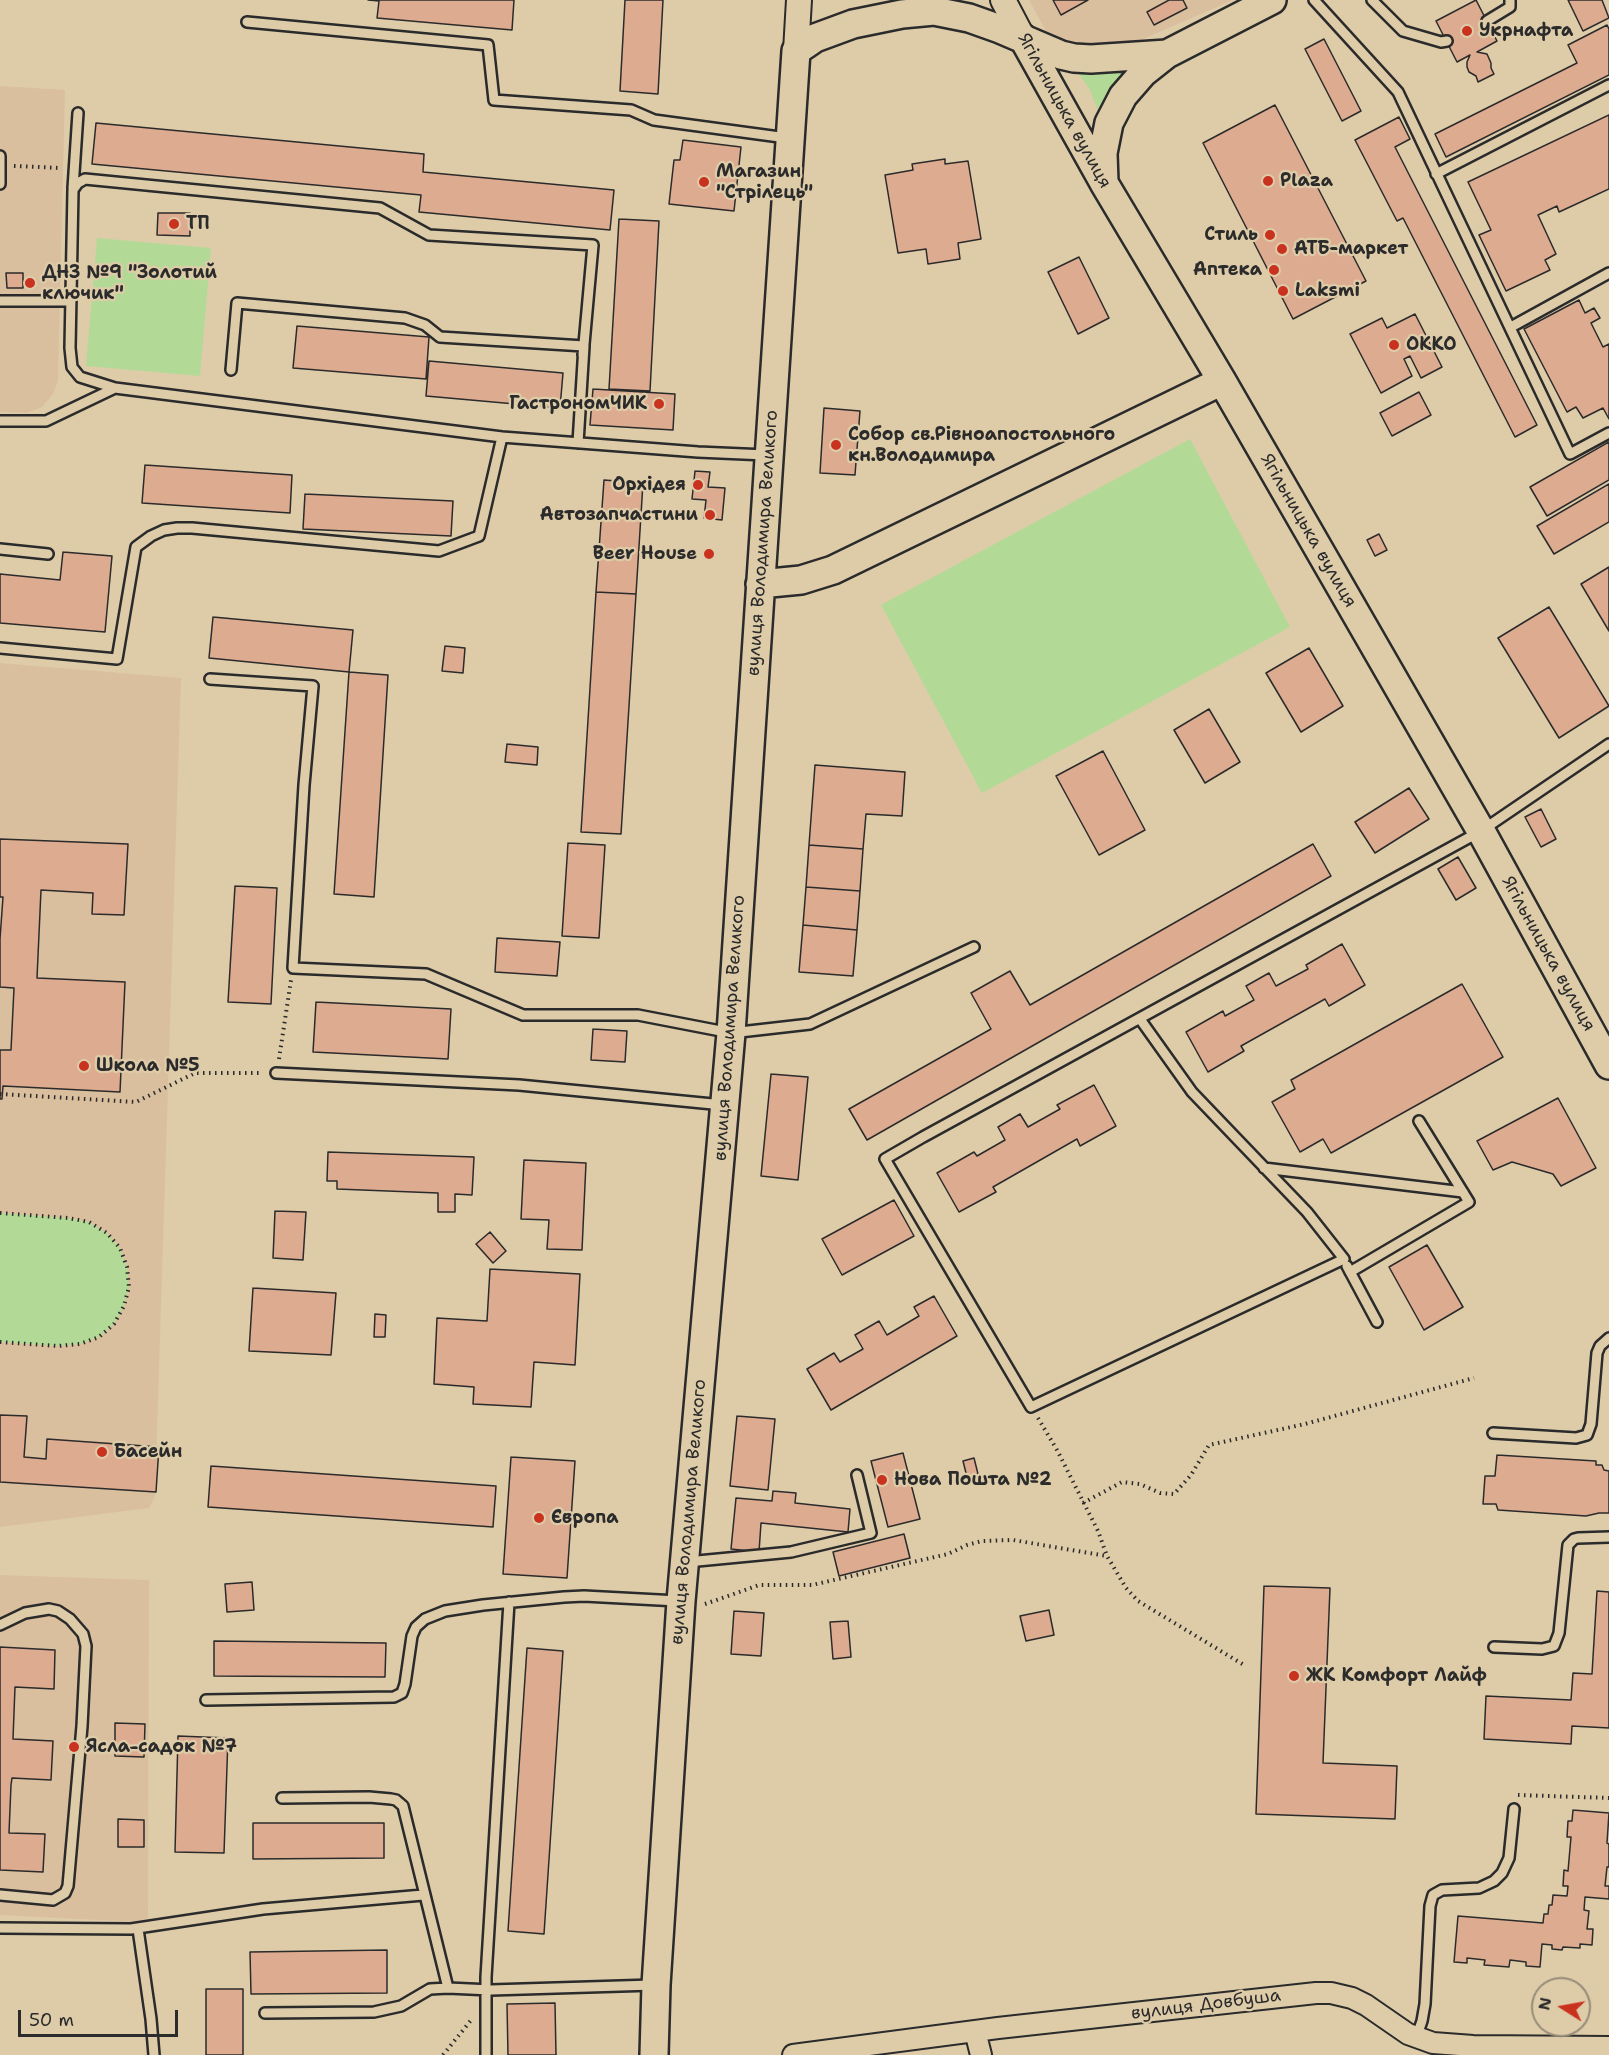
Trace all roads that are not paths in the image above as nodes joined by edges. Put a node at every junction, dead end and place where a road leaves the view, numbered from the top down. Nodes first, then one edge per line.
1 (798, 0) edge
2 (1003, 0) edge
3 (1272, 0) edge
4 (1314, 0) edge
5 (1372, 0) edge
6 (1510, 0) edge
7 (1487, 21) dead end
8 (247, 22) dead end
9 (1023, 38) junction
10 (1447, 41) dead end
11 (796, 51) junction
12 (1167, 54) junction
13 (1609, 85) edge
14 (78, 113) dead end
15 (790, 139) junction
16 (0, 161) edge
17 (1436, 174) junction
18 (1104, 183) junction
19 (0, 184) edge
20 (73, 190) junction
21 (1609, 273) edge
22 (71, 301) junction
23 (0, 302) edge
24 (1511, 327) junction
25 (584, 346) junction
26 (231, 370) dead end
27 (1222, 381) junction
28 (116, 388) junction
29 (0, 421) edge
30 (1609, 433) edge
31 (502, 437) junction
32 (578, 443) junction
33 (769, 455) junction
34 (0, 549) edge
35 (48, 554) dead end
36 (760, 584) junction
37 (0, 648) edge
38 (210, 679) dead end
39 (1609, 744) edge
40 (1481, 831) junction
41 (974, 947) dead end
42 (1140, 1019) junction
43 (731, 1033) junction
44 (1609, 1065) edge
45 (276, 1073) road end
46 (725, 1105) junction
47 (1419, 1121) dead end
48 (1264, 1168) junction
49 (1463, 1192) junction
50 (1344, 1259) junction
51 (1350, 1272) junction
52 (1377, 1322) dead end
53 (1609, 1338) edge
54 (1493, 1433) dead end
55 (857, 1475) dead end
56 (1609, 1537) edge
57 (684, 1562) junction
58 (509, 1602) junction
59 (693, 1603) junction
60 (0, 1625) edge
61 (1494, 1647) dead end
62 (206, 1700) dead end
63 (282, 1798) dead end
64 (1514, 1809) road end
65 (0, 1895) edge
66 (423, 1895) junction
67 (0, 1928) edge
68 (138, 1929) junction
69 (656, 1985) junction
70 (448, 1988) junction
71 (485, 1990) junction
72 (264, 2013) dead end
73 (975, 2031) junction
74 (1416, 2038) junction
75 (1609, 2048) edge
76 (154, 2055) edge
77 (486, 2055) edge
78 (654, 2055) edge
79 (793, 2055) edge
80 (981, 2055) edge

1 - 11 street, вулиця Володимира Великого
2 - 9 street, Ягільницька вулиця
3 - 12 main road
4 - 17 lane
5 - 10 lane
6 - 7 lane
8 - 15 lane
9 - 11 main road
9 - 12 main road
9 - 18 main road, Ягільницька вулиця
11 - 15 main road, вулиця Володимира Великого
12 - 18 main road
13 - 17 lane
14 - 20 lane
15 - 33 main road, вулиця Володимира Великого
16 - 19 lane
17 - 24 lane
18 - 27 main road, Ягільницька вулиця
20 - 22 lane
20 - 25 lane
21 - 24 lane
22 - 23 lane
22 - 28 lane
24 - 30 lane
25 - 26 lane
25 - 32 lane
27 - 36 main road
27 - 40 main road, Ягільницька вулиця
28 - 29 lane
28 - 31 lane
31 - 32 lane
31 - 37 lane
32 - 33 lane
33 - 36 main road, вулиця Володимира Великого
34 - 35 lane
36 - 43 main road, вулиця Володимира Великого
38 - 43 lane
39 - 40 lane
40 - 42 lane
40 - 44 main road, Ягільницька вулиця
41 - 43 lane
42 - 48 lane
42 - 50 lane
43 - 46 main road, вулиця Володимира Великого
45 - 46 lane
46 - 57 main road, вулиця Володимира Великого
47 - 49 lane
48 - 49 lane
48 - 50 lane
49 - 51 lane
50 - 51 lane
51 - 52 lane
53 - 54 lane
55 - 57 lane
56 - 61 lane
57 - 59 main road, вулиця Володимира Великого
58 - 59 lane
58 - 62 lane
58 - 71 lane
59 - 69 main road, вулиця Володимира Великого
60 - 65 lane
63 - 66 lane
64 - 74 lane
66 - 68 lane
66 - 70 lane
67 - 68 lane
68 - 76 lane
69 - 71 lane
69 - 78 main road, вулиця Володимира Великого
70 - 71 lane
70 - 72 lane
71 - 77 lane
73 - 74 street, вулиця Довбуша
73 - 79 street, вулиця Довбуша
73 - 80 street
74 - 75 street, вулиця Довбуша

